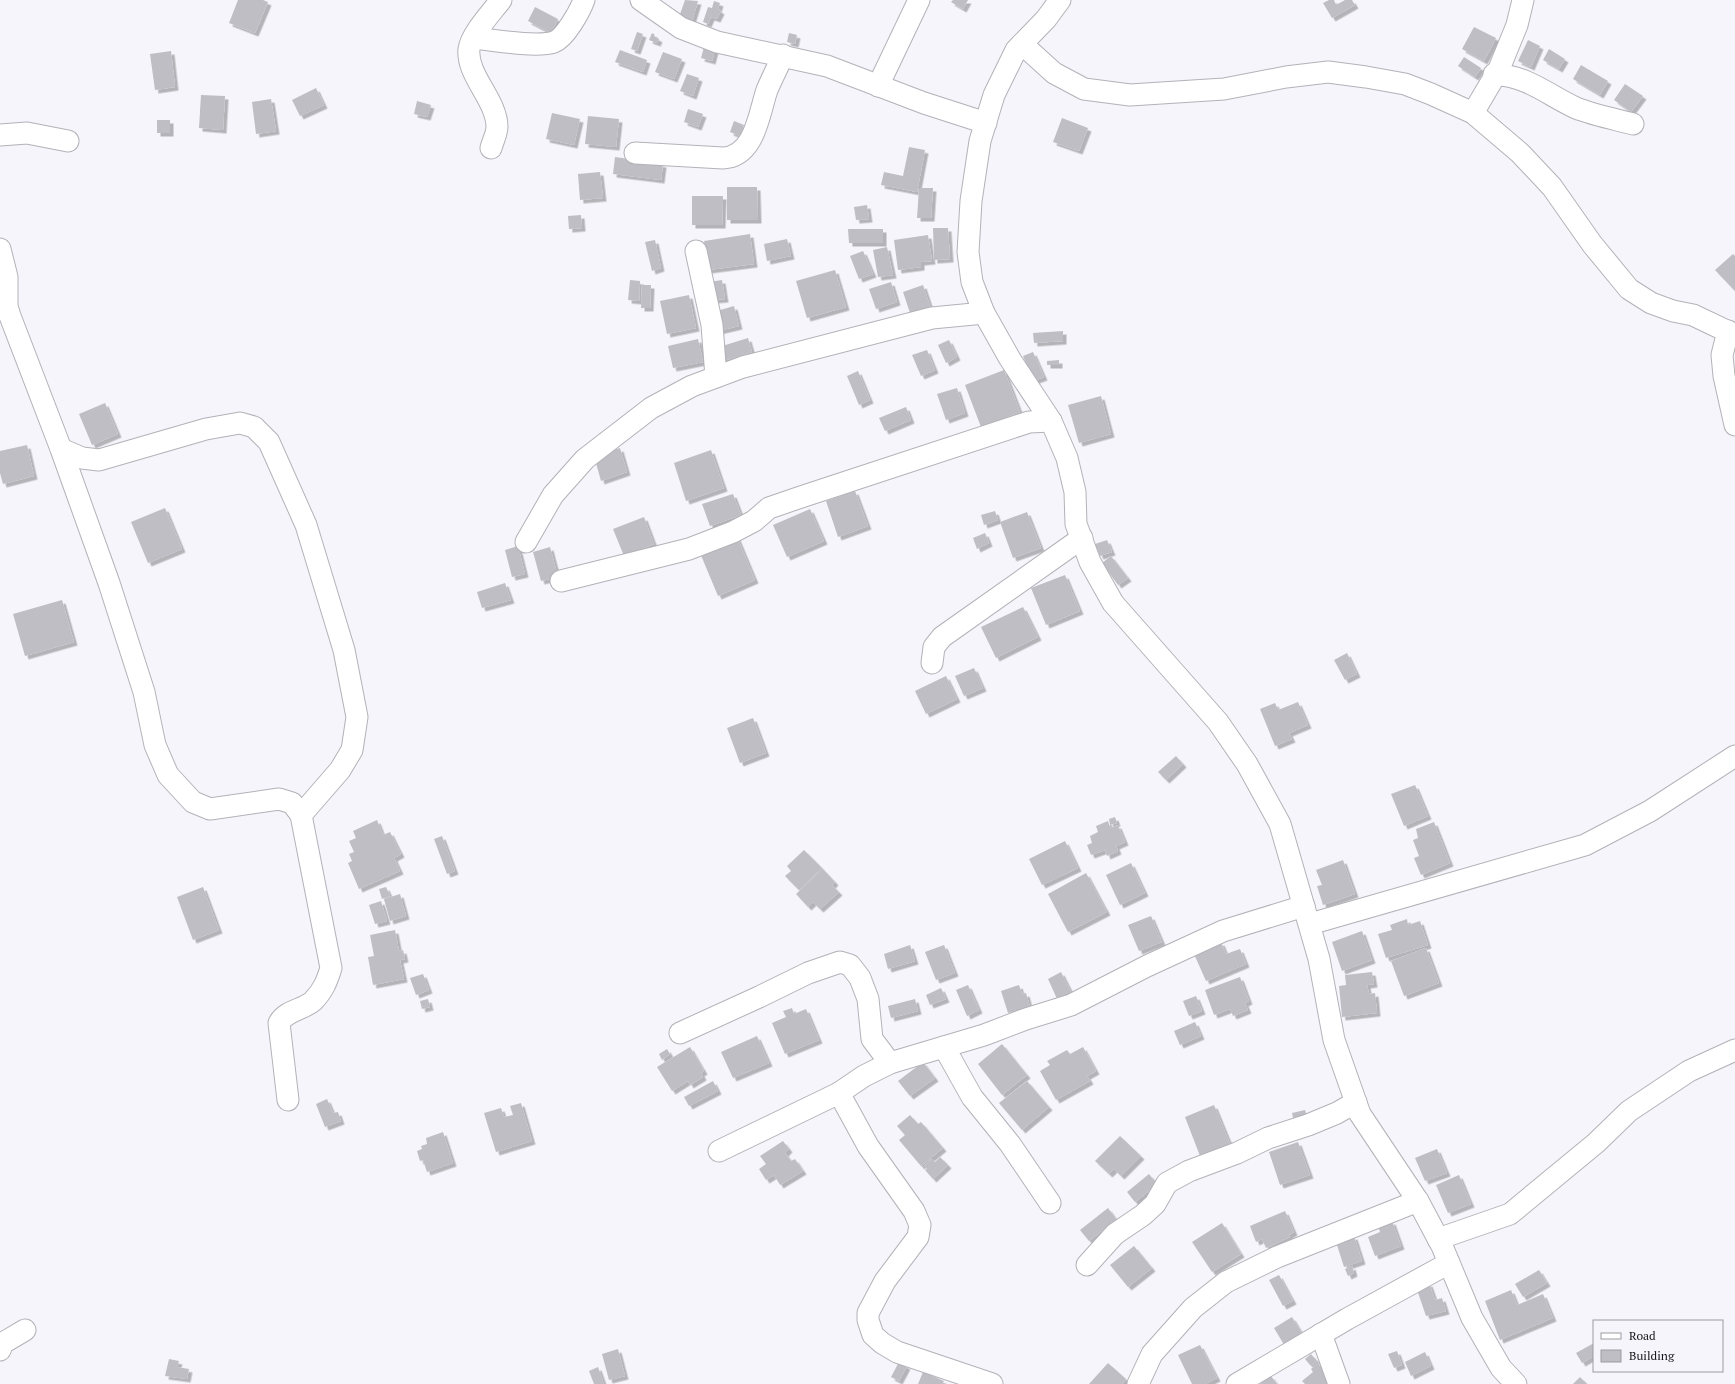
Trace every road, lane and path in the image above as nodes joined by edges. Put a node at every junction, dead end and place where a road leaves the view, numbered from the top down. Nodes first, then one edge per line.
1 (501, 0) edge
2 (584, 0) edge
3 (641, 0) edge
4 (920, 0) edge
5 (1060, 0) edge
6 (1523, 0) edge
7 (474, 38) junction
8 (1022, 44) junction
9 (783, 55) junction
10 (1494, 74) junction
11 (878, 86) junction
12 (1473, 113) junction
13 (986, 123) junction
14 (1633, 124) dead end
15 (0, 135) edge
16 (68, 141) dead end
17 (491, 148) dead end
18 (635, 153) dead end
19 (0, 249) edge
20 (696, 251) dead end
21 (984, 313) junction
22 (1732, 333) edge
23 (716, 377) junction
24 (1051, 421) junction
25 (1735, 425) edge
26 (61, 449) junction
27 (1082, 538) junction
28 (526, 542) dead end
29 (561, 581) dead end
30 (932, 663) dead end
31 (1735, 756) edge
32 (301, 815) junction
33 (1307, 915) junction
34 (680, 1034) dead end
35 (944, 1047) junction
36 (1735, 1050) edge
37 (890, 1063) junction
38 (839, 1093) junction
39 (288, 1100) dead end
40 (1356, 1102) junction
41 (719, 1151) dead end
42 (1418, 1201) junction
43 (1050, 1203) dead end
44 (1438, 1239) junction
45 (1449, 1264) junction
46 (1087, 1265) dead end
47 (25, 1330) dead end
48 (1321, 1334) junction
49 (0, 1350) edge
50 (992, 1384) edge
51 (1138, 1384) edge
52 (1237, 1384) edge
53 (1339, 1384) edge
54 (1516, 1384) edge

1 - 7 street
2 - 7 street
3 - 9 street
4 - 11 street
5 - 8 street
6 - 10 street
7 - 17 street
8 - 12 street
8 - 13 street
9 - 11 street
9 - 18 street
10 - 12 street
10 - 14 street
11 - 13 street
12 - 22 street
13 - 21 street
15 - 16 street
19 - 26 street
20 - 23 street
21 - 23 street
21 - 24 street
22 - 25 street
23 - 28 street
24 - 27 street
24 - 29 street
26 - 32 street
26 - 32 street
27 - 30 street
27 - 33 street
31 - 33 street
32 - 39 street
33 - 35 street
33 - 40 street
34 - 37 street
35 - 37 street
35 - 43 street
36 - 44 street
37 - 38 street
38 - 41 street
38 - 50 street
40 - 42 street
40 - 46 street
42 - 44 street
42 - 51 street
44 - 45 street
45 - 48 street
45 - 54 street
47 - 49 street
48 - 52 street
48 - 53 street

